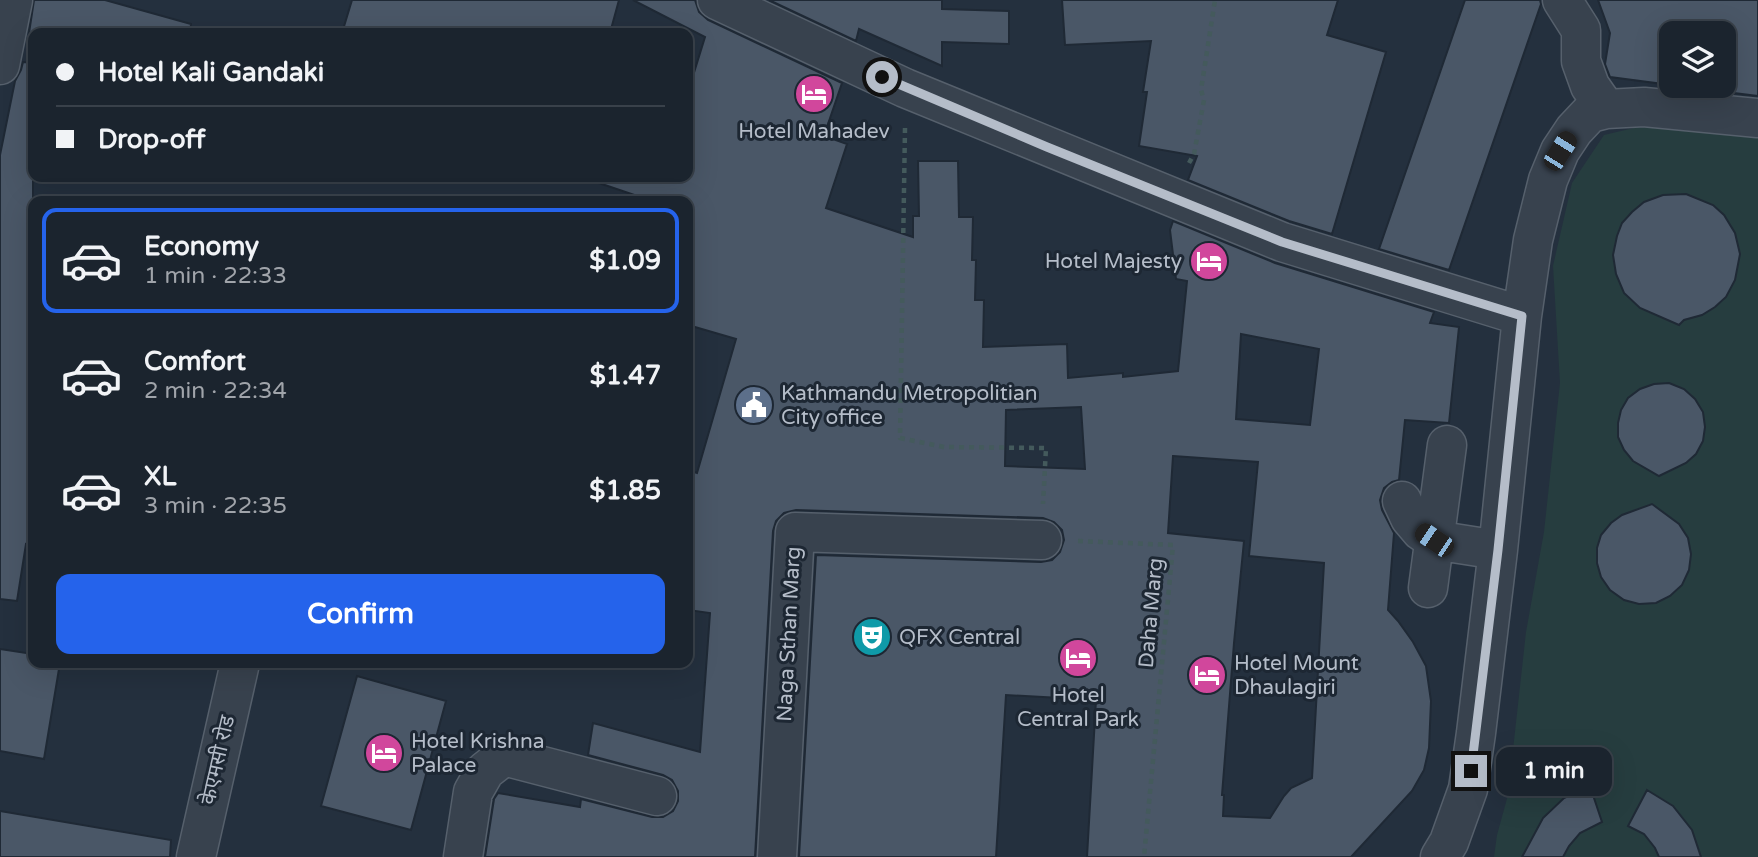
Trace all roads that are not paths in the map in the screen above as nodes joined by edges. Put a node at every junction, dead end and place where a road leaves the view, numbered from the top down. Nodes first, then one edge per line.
1 (13, 0) edge
2 (717, 0) edge
3 (1562, 0) edge
4 (0, 65) edge
5 (1598, 97) junction
6 (1758, 118) edge
7 (1522, 316) junction
8 (1447, 445) dead end
9 (1402, 502) dead end
10 (1042, 540) road end
11 (1434, 540) junction
12 (1498, 550) junction
13 (1428, 588) dead end
14 (239, 668) edge
15 (657, 796) dead end
16 (196, 857) edge
17 (463, 857) edge
18 (776, 857) edge
19 (1440, 857) edge

1 - 4 street
2 - 7 street
3 - 5 street
5 - 6 street
5 - 7 street
7 - 12 street
8 - 11 street
9 - 11 street
10 - 18 street, Naga Sthan Marg
11 - 12 street
11 - 13 street
12 - 19 street
14 - 16 street, केएमसी रोड
15 - 17 street

